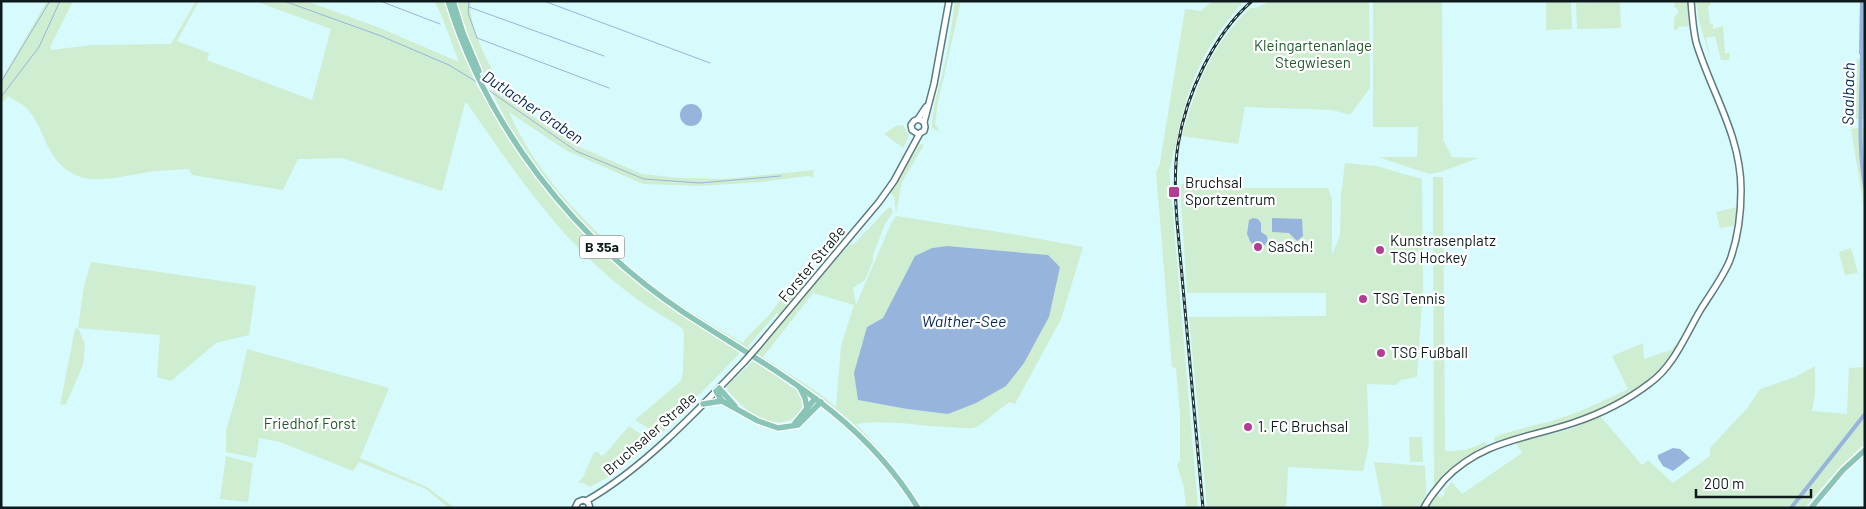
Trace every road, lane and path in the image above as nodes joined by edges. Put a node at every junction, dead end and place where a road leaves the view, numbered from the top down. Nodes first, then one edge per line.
1 (949, 1) edge
2 (1691, 1) edge
3 (451, 4) edge
4 (485, 87) junction
5 (928, 104) junction
6 (918, 119) junction
7 (924, 122) junction
8 (504, 123) junction
9 (914, 132) junction
10 (920, 133) junction
11 (912, 147) junction
12 (799, 387) junction
13 (718, 390) junction
14 (819, 400) junction
15 (722, 401) junction
16 (703, 404) junction
17 (736, 408) junction
18 (807, 409) junction
19 (791, 426) junction
20 (1865, 450) edge
21 (588, 504) edge
22 (576, 508) edge
23 (918, 508) edge
24 (1424, 508) edge
25 (1811, 508) edge

1 - 5 street
2 - 24 street
3 - 4 main road, B 35a
3 - 4 main road, B 35a
4 - 8 main road, B 35a
4 - 8 main road, B 35a
5 - 6 street
5 - 7 street
6 - 7 street
6 - 9 street
7 - 10 street
8 - 12 main road, B 35a
9 - 10 street
9 - 11 street, Forster Straße
10 - 11 street, Forster Straße
11 - 13 street, Forster Straße, bridge
12 - 14 main road, B 35a
12 - 18 main road
13 - 15 main road
13 - 16 street, Bruchsaler Straße
13 - 17 main road
14 - 18 main road
14 - 19 main road
14 - 23 main road, B 35a
15 - 16 main road
15 - 17 main road
16 - 21 street, Bruchsaler Straße
17 - 19 main road
18 - 19 main road
20 - 25 main road
21 - 22 street, Bruchsaler Straße

